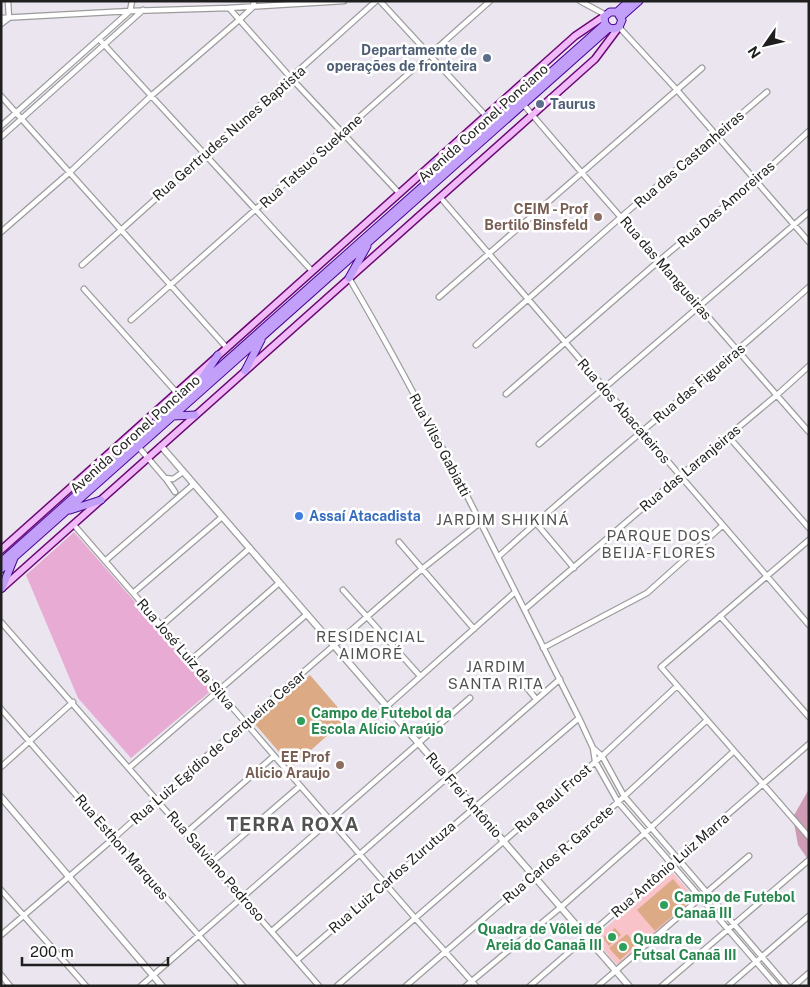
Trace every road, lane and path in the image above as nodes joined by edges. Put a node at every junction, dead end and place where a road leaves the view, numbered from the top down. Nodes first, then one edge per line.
1 (8, 1) edge
2 (132, 1) edge
3 (344, 1) edge
4 (376, 1) edge
5 (380, 1) edge
6 (490, 1) edge
7 (580, 1) edge
8 (629, 1) edge
9 (639, 1) edge
10 (254, 4) edge
11 (229, 8) junction
12 (143, 10) junction
13 (130, 11) junction
14 (619, 14) junction
15 (606, 15) junction
16 (1, 18) edge
17 (9, 18) junction
18 (240, 20) junction
19 (1, 24) edge
20 (607, 26) junction
21 (619, 27) junction
22 (99, 38) junction
23 (105, 45) junction
24 (429, 55) junction
25 (702, 68) dead end
26 (291, 78) junction
27 (678, 90) junction
28 (767, 92) dead end
29 (1, 96) edge
30 (151, 96) junction
31 (523, 104) junction
32 (16, 112) junction
33 (532, 115) junction
34 (486, 116) junction
35 (22, 119) junction
36 (1, 126) edge
37 (809, 131) edge
38 (342, 133) junction
39 (717, 135) junction
40 (1, 137) edge
41 (474, 140) junction
42 (204, 154) junction
43 (435, 162) junction
44 (446, 169) junction
45 (70, 172) junction
46 (582, 173) junction
47 (756, 180) junction
48 (399, 193) junction
49 (440, 197) junction
50 (256, 210) junction
51 (809, 212) edge
52 (621, 217) junction
53 (794, 224) junction
54 (120, 230) junction
55 (1, 232) edge
56 (809, 242) edge
57 (368, 243) junction
58 (489, 254) junction
59 (660, 260) junction
60 (82, 265) dead end
61 (312, 271) junction
62 (349, 278) junction
63 (170, 286) junction
64 (809, 287) edge
65 (84, 289) dead end
66 (440, 297) dead end
67 (528, 299) junction
68 (698, 305) junction
69 (131, 320) dead end
70 (265, 334) junction
71 (565, 342) junction
72 (476, 345) dead end
73 (226, 348) junction
74 (737, 351) junction
75 (218, 355) junction
76 (809, 366) edge
77 (245, 371) junction
78 (605, 389) junction
79 (193, 390) junction
80 (177, 393) junction
81 (506, 394) dead end
82 (777, 395) junction
83 (195, 415) junction
84 (173, 416) junction
85 (152, 431) junction
86 (641, 431) junction
87 (809, 432) edge
88 (128, 436) junction
89 (728, 436) junction
90 (539, 444) dead end
91 (137, 445) junction
92 (160, 446) junction
93 (148, 457) junction
94 (183, 472) junction
95 (680, 476) junction
96 (165, 478) junction
97 (194, 484) junction
98 (175, 492) dead end
99 (100, 500) junction
100 (67, 510) junction
101 (222, 517) junction
102 (481, 522) junction
103 (536, 523) junction
104 (74, 525) junction
105 (722, 526) junction
106 (809, 528) edge
107 (809, 540) edge
108 (399, 542) dead end
109 (250, 548) junction
110 (1, 550) edge
111 (15, 557) junction
112 (498, 557) junction
113 (105, 561) junction
114 (1, 562) edge
115 (574, 568) junction
116 (1, 569) edge
117 (422, 569) junction
118 (766, 577) junction
119 (279, 583) junction
120 (2, 589) edge
121 (343, 590) dead end
122 (515, 592) junction
123 (133, 593) junction
124 (525, 609) junction
125 (307, 614) junction
126 (367, 616) junction
127 (720, 616) junction
128 (1, 622) edge
129 (809, 625) edge
130 (162, 626) junction
131 (474, 629) junction
132 (334, 645) junction
133 (543, 648) junction
134 (191, 660) junction
135 (420, 676) junction
136 (520, 679) dead end
137 (560, 679) junction
138 (677, 686) junction
139 (218, 691) junction
140 (470, 698) dead end
141 (536, 699) junction
142 (73, 702) junction
143 (387, 706) junction
144 (1, 709) edge
145 (375, 717) dead end
146 (809, 717) edge
147 (580, 718) junction
148 (707, 720) junction
149 (245, 722) junction
150 (30, 741) junction
151 (418, 742) junction
152 (809, 744) edge
153 (593, 748) junction
154 (734, 751) junction
155 (274, 756) junction
156 (602, 756) junction
157 (595, 761) junction
158 (1, 767) edge
159 (130, 767) junction
160 (448, 776) junction
161 (763, 784) junction
162 (300, 786) junction
163 (624, 796) junction
164 (1, 797) edge
165 (157, 799) junction
166 (618, 802) junction
167 (474, 807) junction
168 (330, 820) junction
169 (651, 827) junction
170 (186, 833) junction
171 (645, 833) junction
172 (809, 837) edge
173 (114, 838) junction
174 (504, 841) junction
175 (359, 854) junction
176 (749, 856) dead end
177 (677, 858) junction
178 (809, 860) edge
179 (212, 862) junction
180 (671, 863) junction
181 (534, 875) junction
182 (70, 876) junction
183 (385, 884) junction
184 (1, 890) edge
185 (707, 892) junction
186 (242, 897) junction
187 (700, 898) junction
188 (561, 907) junction
189 (23, 915) junction
190 (809, 916) edge
191 (415, 918) junction
192 (734, 924) junction
193 (727, 930) junction
194 (272, 931) junction
195 (1, 935) edge
196 (200, 935) junction
197 (587, 937) junction
198 (444, 952) junction
199 (762, 956) junction
200 (297, 960) junction
201 (755, 962) junction
202 (616, 970) junction
203 (809, 973) edge
204 (1, 975) edge
205 (153, 975) junction
206 (472, 980) junction
207 (10, 986) edge
208 (86, 986) edge
209 (141, 986) edge
210 (162, 986) edge
211 (243, 986) edge
212 (319, 986) edge
213 (337, 986) edge
214 (406, 986) edge
215 (466, 986) edge
216 (476, 986) edge
217 (530, 986) edge
218 (598, 986) edge
219 (629, 986) edge
220 (662, 986) edge
221 (728, 986) edge
222 (777, 986) edge
223 (787, 986) edge
224 (794, 986) edge

1 - 17 street
2 - 13 street
3 - 10 street
4 - 26 street, Rua Gertrudes Nunes Baptista
5 - 24 street
6 - 24 street, Rua Tatsuo Suekane
7 - 15 street
8 - 14 main road
9 - 14 main road
10 - 11 street
10 - 18 street
11 - 12 street
11 - 18 street
12 - 13 street
12 - 23 street
13 - 17 street
13 - 22 street
14 - 15 main road
14 - 21 main road
15 - 20 main road
15 - 34 main road
16 - 17 street
17 - 19 street
18 - 26 street
18 - 30 street
20 - 21 main road
20 - 31 main road, Avenida Coronel Ponciano
20 - 41 main road
21 - 27 street
21 - 33 main road
22 - 23 street
22 - 32 street
23 - 30 street
23 - 35 street
24 - 34 street
24 - 38 street, Rua Tatsuo Suekane
25 - 27 street
26 - 38 street
26 - 42 street, Rua Gertrudes Nunes Baptista
27 - 39 street
27 - 46 street
28 - 39 street, Rua das Castanheiras
29 - 32 street
30 - 42 street
30 - 45 street
31 - 33 street, Rua das Mangueiras
31 - 44 main road, Avenida Coronel Ponciano
32 - 35 street
32 - 36 street
33 - 46 street, Rua das Mangueiras
33 - 49 main road
34 - 41 main road
34 - 43 main road
35 - 40 street
35 - 45 street
37 - 47 street, Rua Das Amoreiras
38 - 48 street
38 - 50 street, Rua Tatsuo Suekane
39 - 47 street
39 - 52 street, Rua das Castanheiras
41 - 44 main road
42 - 50 street
42 - 54 street, Rua Gertrudes Nunes Baptista
43 - 44 main road
43 - 48 main road
44 - 57 main road, Avenida Coronel Ponciano
44 - 79 main road
45 - 54 street
45 - 55 street
46 - 52 street, Rua das Mangueiras
46 - 58 street
47 - 53 street
47 - 59 street, Rua Das Amoreiras
48 - 61 main road
49 - 58 street, Rua dos Abacateiros
49 - 62 main road
50 - 61 street
50 - 63 street, Rua Tatsuo Suekane
51 - 53 street
52 - 59 street, Rua das Mangueiras
52 - 67 street, Rua das Castanheiras
53 - 56 street
53 - 68 street
54 - 60 street, Rua Gertrudes Nunes Baptista
54 - 63 street
57 - 62 main road
57 - 70 main road, Avenida Coronel Ponciano
58 - 66 street
58 - 67 street, Rua dos Abacateiros
59 - 68 street, Rua das Mangueiras
59 - 71 street, Rua Das Amoreiras
61 - 73 main road
62 - 77 main road
62 - 102 street, Rua Vilso Gabiatti
63 - 69 street, Rua Tatsuo Suekane
63 - 73 street
64 - 74 street, Rua das Figueiras
65 - 80 street
67 - 71 street, Rua dos Abacateiros
67 - 72 street, Rua das Castanheiras
68 - 74 street, Rua das Mangueiras
68 - 78 street
70 - 77 main road
70 - 84 main road, Avenida Coronel Ponciano
71 - 78 street, Rua dos Abacateiros
71 - 81 street, Rua Das Amoreiras
73 - 75 main road
74 - 82 street, Rua das Mangueiras
74 - 86 street, Rua das Figueiras
75 - 79 main road
75 - 80 main road
76 - 82 street, Rua das Laranjeiras
77 - 83 main road
78 - 86 street, Rua dos Abacateiros
78 - 90 street
79 - 85 main road
80 - 88 main road
82 - 87 street, Rua das Mangueiras
82 - 89 street, Rua das Laranjeiras
83 - 84 main road
83 - 92 main road
84 - 85 main road, Avenida Coronel Ponciano
85 - 91 main road, Avenida Coronel Ponciano
86 - 95 street, Rua dos Abacateiros
86 - 103 street, Rua das Figueiras
88 - 91 street
88 - 110 main road
89 - 95 street, Rua das Laranjeiras
89 - 106 street
91 - 93 street
91 - 100 main road, Avenida Coronel Ponciano
91 - 114 main road
92 - 93 main road
92 - 94 street, Rua Frei Antônio
93 - 96 street
93 - 99 main road
94 - 96 street
94 - 97 street, Rua Frei Antônio
95 - 105 street, Rua dos Abacateiros
95 - 115 street, Rua das Laranjeiras
96 - 98 street
97 - 101 street, Rua Frei Antônio
97 - 113 street
99 - 100 main road
99 - 104 main road
100 - 111 main road, Avenida Coronel Ponciano
101 - 109 street, Rua Frei Antônio
101 - 123 street
102 - 112 street, Rua Vilso Gabiatti
102 - 117 street, Rua Luiz Egídio de Cerqueira Cesar
103 - 112 street, Rua das Figueiras
103 - 115 street
104 - 113 street, Rua José Luiz da Silva
104 - 120 main road
105 - 118 street, Rua dos Abacateiros
105 - 133 street
107 - 118 street
108 - 117 street
109 - 119 street, Rua Frei Antônio
109 - 130 street
111 - 116 main road, Avenida Coronel Ponciano
111 - 120 main road
112 - 122 street, Rua Vilso Gabiatti
113 - 123 street, Rua José Luiz da Silva
115 - 124 street, Rua das Laranjeiras
117 - 126 street, Rua Luiz Egídio de Cerqueira Cesar
117 - 131 street
118 - 127 street
118 - 129 street, Rua dos Abacateiros
119 - 125 street, Rua Frei Antônio
119 - 134 street
121 - 126 street
122 - 124 street, Rua Vilso Gabiatti
122 - 131 street
123 - 130 street, Rua José Luiz da Silva
124 - 133 street, Rua Vilso Gabiatti
125 - 132 street, Rua Frei Antônio
125 - 139 street
126 - 132 street, Rua Luiz Egídio de Cerqueira Cesar
126 - 135 street
127 - 138 street
127 - 146 street
128 - 142 street, Rua Salviano Pedroso
130 - 134 street, Rua José Luiz da Silva
131 - 135 street
132 - 143 street, Rua Frei Antônio
132 - 149 street, Rua Luiz Egídio de Cerqueira Cesar
133 - 137 street, Rua Vilso Gabiatti
134 - 139 street, Rua José Luiz da Silva
135 - 143 street
136 - 141 street
137 - 141 street
137 - 147 street, Rua Vilso Gabiatti
138 - 148 street
138 - 156 street, Rua Raul Frost
139 - 149 street, Rua José Luiz da Silva
139 - 159 street
140 - 151 street
141 - 160 street
142 - 150 street
142 - 159 street, Rua Salviano Pedroso
143 - 145 street
143 - 151 street, Rua Frei Antônio
144 - 150 street, Rua Esthon Marques
147 - 153 street, Rua Vilso Gabiatti
147 - 167 street, Rua Luiz Carlos Zurutuza
148 - 154 street
148 - 163 street, Rua Carlos R. Garcete
149 - 155 street, Rua José Luiz da Silva
149 - 165 street, Rua Luiz Egídio de Cerqueira Cesar
150 - 158 street
150 - 173 street, Rua Esthon Marques
151 - 160 street, Rua Frei Antônio
151 - 168 street
152 - 161 street, Rua Antônio Luiz Marra
153 - 156 street, Rua Vilso Gabiatti
153 - 157 street, Rua Vilso Gabiatti
154 - 161 street
154 - 169 street
155 - 162 street, Rua José Luiz da Silva
155 - 170 street
156 - 157 street, Rua Raul Frost
156 - 163 street, Rua Vilso Gabiatti
157 - 166 street, Rua Vilso Gabiatti
157 - 174 street, Rua Raul Frost
159 - 165 street, Rua Salviano Pedroso
160 - 167 street, Rua Frei Antônio
160 - 175 street
161 - 172 street
161 - 177 street, Rua Antônio Luiz Marra
162 - 168 street, Rua José Luiz da Silva
162 - 179 street
163 - 166 street, Rua Carlos R. Garcete
163 - 169 street, Rua Vilso Gabiatti
164 - 182 street
165 - 170 street, Rua Salviano Pedroso
165 - 173 street, Rua Luiz Egídio de Cerqueira Cesar
166 - 171 street, Rua Vilso Gabiatti
166 - 181 street, Rua Carlos R. Garcete
167 - 174 street, Rua Frei Antônio
167 - 183 street, Rua Luiz Carlos Zurutuza
168 - 175 street, Rua José Luiz da Silva
168 - 186 street
169 - 171 street
169 - 177 street, Rua Vilso Gabiatti
170 - 179 street, Rua Salviano Pedroso
171 - 180 street, Rua Vilso Gabiatti
171 - 188 street
173 - 182 street, Rua Luiz Egídio de Cerqueira Cesar
173 - 196 street, Rua Esthon Marques
174 - 181 street, Rua Frei Antônio
174 - 191 street, Rua Raul Frost
175 - 183 street, Rua José Luiz da Silva
175 - 194 street
176 - 185 street
177 - 180 street, Rua Antônio Luiz Marra
177 - 185 street, Rua Vilso Gabiatti
178 - 192 street
179 - 186 street, Rua Salviano Pedroso
180 - 187 street, Rua Vilso Gabiatti
180 - 197 street, Rua Antônio Luiz Marra
181 - 188 street, Rua Frei Antônio
181 - 198 street, Rua Carlos R. Garcete
182 - 189 street, Rua Luiz Egídio de Cerqueira Cesar
182 - 205 street
183 - 191 street, Rua José Luiz da Silva
183 - 200 street, Rua Luiz Carlos Zurutuza
184 - 189 street
185 - 187 street
185 - 192 street, Rua Vilso Gabiatti
186 - 194 street, Rua Salviano Pedroso
186 - 196 street
187 - 193 street, Rua Vilso Gabiatti
187 - 202 street
188 - 197 street, Rua Frei Antônio
188 - 206 street
189 - 195 street, Rua Luiz Egídio de Cerqueira Cesar
189 - 208 street
190 - 199 street
191 - 198 street, Rua José Luiz da Silva
191 - 213 street, Rua Raul Frost
192 - 193 street
192 - 199 street, Rua Vilso Gabiatti
193 - 201 street, Rua Vilso Gabiatti
193 - 220 street
194 - 200 street, Rua Salviano Pedroso
196 - 205 street
196 - 211 street, Rua Esthon Marques
197 - 202 street, Rua Frei Antônio
197 - 217 street, Rua Antônio Luiz Marra
198 - 206 street, Rua José Luiz da Silva
198 - 214 street, Rua Carlos R. Garcete
199 - 201 street
199 - 223 street, Rua Vilso Gabiatti
200 - 212 street, Rua Salviano Pedroso
201 - 221 street
201 - 222 street, Rua Vilso Gabiatti
202 - 218 street
202 - 219 street, Rua Frei Antônio
203 - 224 street
204 - 207 street
205 - 209 street
205 - 210 street
206 - 215 street
206 - 216 street, Rua José Luiz da Silva

